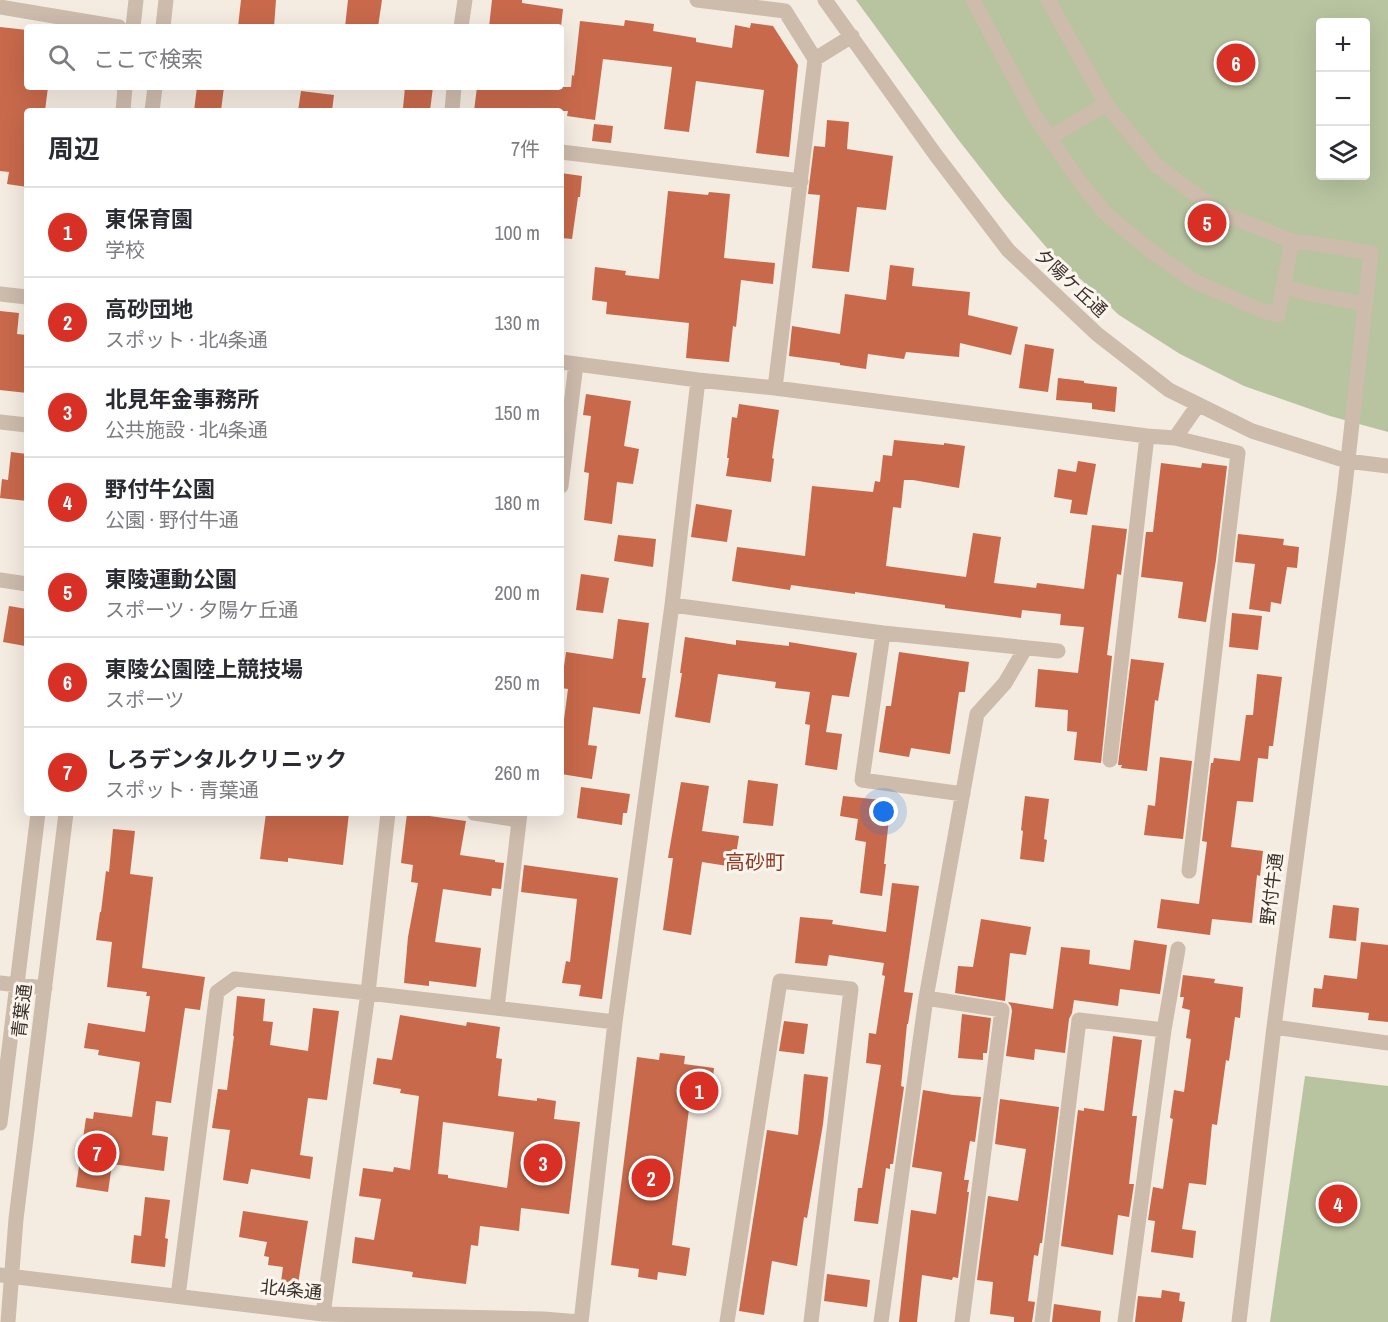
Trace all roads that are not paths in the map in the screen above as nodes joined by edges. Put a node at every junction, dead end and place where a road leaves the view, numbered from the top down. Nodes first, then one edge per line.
1 (136, 0) edge
2 (166, 0) edge
3 (465, 0) edge
4 (697, 0) edge
5 (825, 0) edge
6 (973, 0) edge
7 (1048, 0) edge
8 (0, 7) edge
9 (101, 24) edge
10 (133, 24) edge
11 (163, 24) edge
12 (461, 24) edge
13 (852, 36) junction
14 (815, 59) junction
15 (125, 90) edge
16 (155, 90) edge
17 (454, 90) edge
18 (1106, 104) junction
19 (123, 108) edge
20 (152, 108) edge
21 (452, 108) edge
22 (1049, 138) junction
23 (564, 152) edge
24 (801, 181) junction
25 (1292, 241) junction
26 (1283, 286) junction
27 (0, 294) edge
28 (24, 297) edge
29 (1365, 304) junction
30 (569, 363) edge
31 (698, 380) junction
32 (775, 388) junction
33 (1198, 405) junction
34 (0, 422) edge
35 (24, 425) edge
36 (1147, 436) junction
37 (1175, 438) junction
38 (564, 440) edge
39 (1347, 461) junction
40 (1388, 466) edge
41 (0, 580) edge
42 (24, 584) edge
43 (672, 605) junction
44 (883, 633) junction
45 (1024, 649) junction
46 (1058, 651) dead end
47 (1110, 760) dead end
48 (963, 794) junction
49 (38, 816) edge
50 (66, 816) edge
51 (388, 816) edge
52 (520, 816) edge
53 (1189, 872) dead end
54 (1178, 950) dead end
55 (0, 983) edge
56 (17, 985) junction
57 (45, 988) junction
58 (368, 993) junction
59 (926, 998) junction
60 (497, 1008) junction
61 (615, 1022) junction
62 (1274, 1027) junction
63 (1164, 1030) junction
64 (1388, 1043) edge
65 (0, 1123) edge
66 (6, 1276) edge
67 (178, 1296) junction
68 (323, 1314) junction
69 (268, 1315) edge
70 (8, 1322) edge
71 (580, 1322) edge
72 (727, 1322) edge
73 (811, 1322) edge
74 (881, 1322) edge
75 (962, 1322) edge
76 (1042, 1322) edge
77 (1125, 1322) edge
78 (1239, 1322) edge

1 - 10 street
2 - 11 street
3 - 12 street
4 - 14 street
5 - 13 street, 夕陽ケ丘通
6 - 22 street
7 - 18 street
8 - 9 street
13 - 14 street
13 - 33 street, 夕陽ケ丘通
14 - 24 street
15 - 19 street
16 - 20 street
17 - 21 street
18 - 22 street
18 - 25 street
22 - 26 street
23 - 24 street
24 - 32 street
25 - 26 street
25 - 29 street, 野付牛通
26 - 29 street
27 - 28 street
29 - 39 street, 野付牛通
30 - 31 street
30 - 38 street
31 - 32 street
31 - 43 street
32 - 36 street
33 - 37 street
33 - 39 street, 夕陽ケ丘通
34 - 35 street
36 - 37 street
36 - 47 street
37 - 53 street
39 - 40 street, 夕陽ケ丘通
39 - 62 street, 野付牛通
41 - 42 street
43 - 44 street
43 - 61 street
44 - 45 street
44 - 48 street
45 - 46 street
45 - 48 street
48 - 59 street
49 - 56 street, 青葉通
50 - 57 street, 青葉通
51 - 58 street
52 - 60 street
54 - 63 street
55 - 56 street
56 - 57 street
56 - 65 street, 青葉通
57 - 66 street, 青葉通
58 - 60 street
58 - 67 street
58 - 68 street
59 - 74 street
59 - 75 street
60 - 61 street
61 - 71 street
62 - 64 street
62 - 78 street, 野付牛通
63 - 76 street
63 - 77 street
66 - 67 street, 北4条通
66 - 70 street, 青葉通
67 - 69 street, 北4条通
68 - 69 street, 北4条通
68 - 71 street, 北4条通
72 - 73 street

